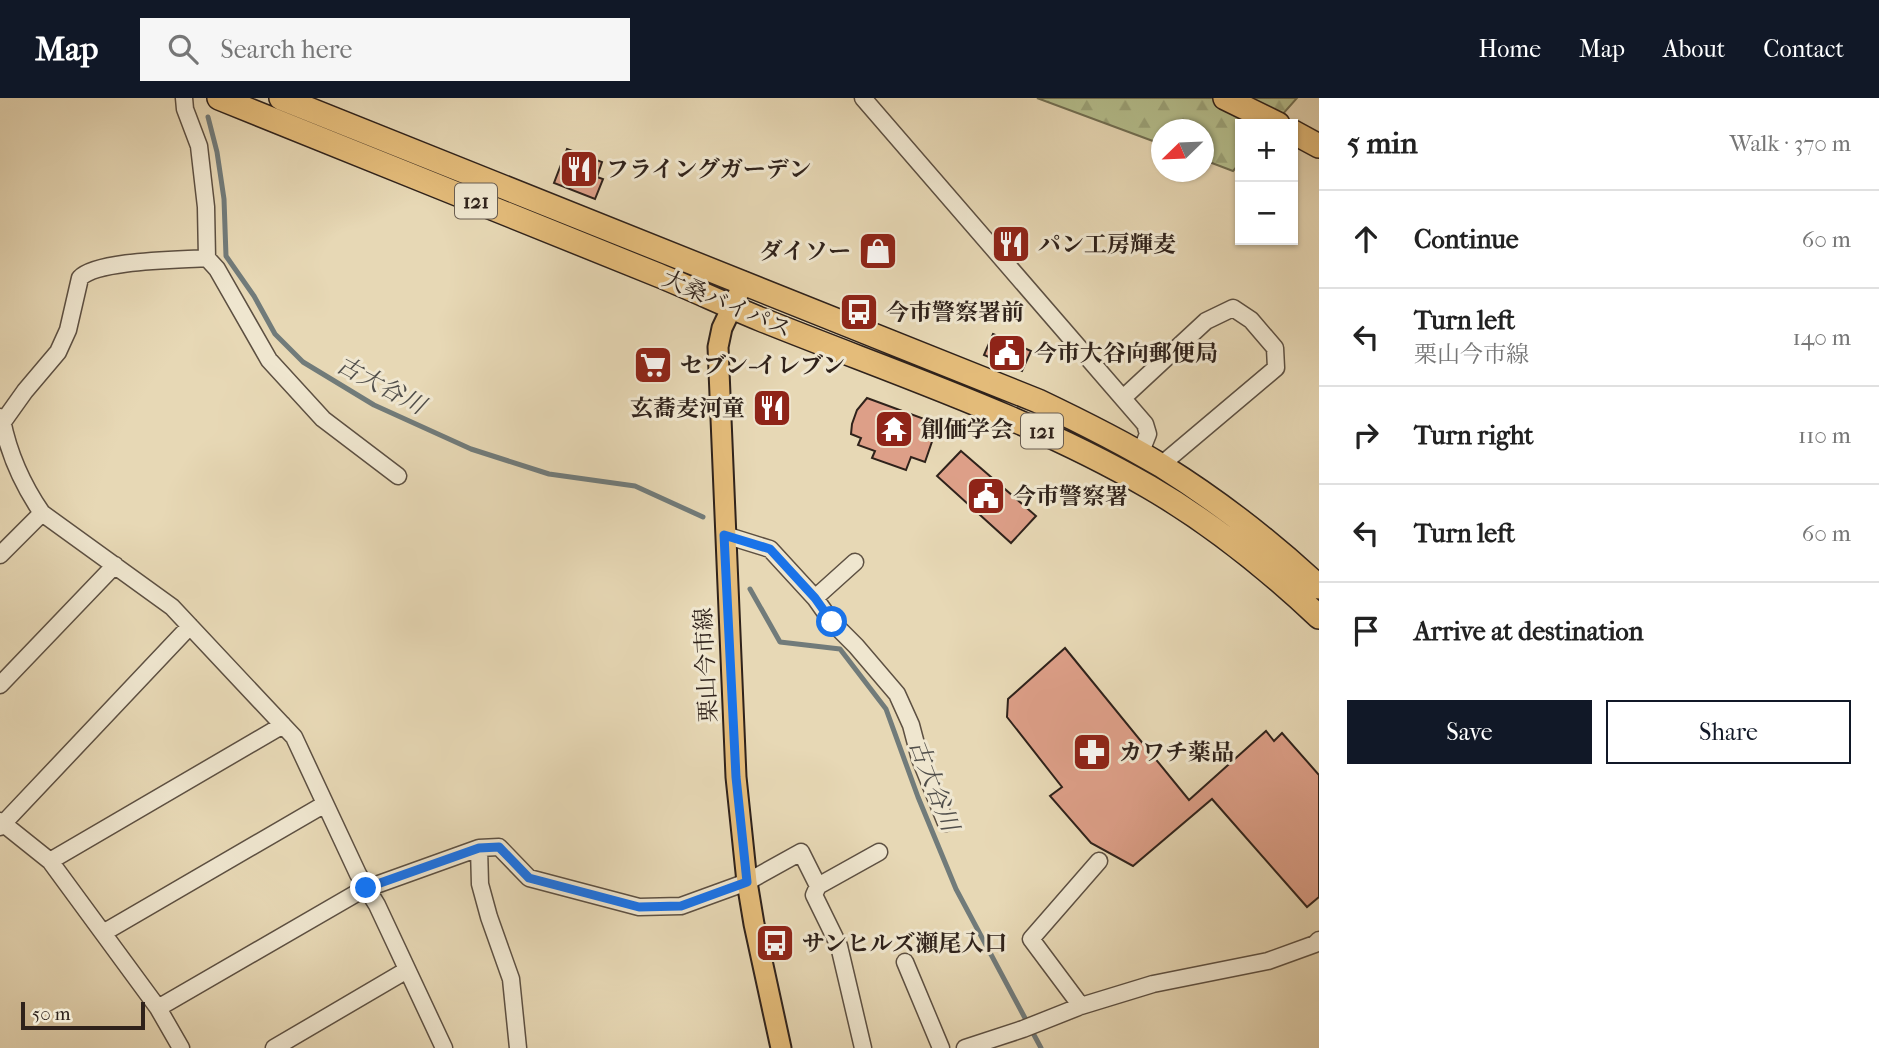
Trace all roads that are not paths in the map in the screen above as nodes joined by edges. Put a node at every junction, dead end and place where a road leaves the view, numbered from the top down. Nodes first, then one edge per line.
1 (184, 98) edge
2 (219, 98) edge
3 (281, 98) edge
4 (863, 98) edge
5 (1226, 98) edge
6 (1268, 119) edge
7 (1298, 135) edge
8 (1319, 146) edge
9 (207, 258) junction
10 (744, 282) junction
11 (731, 307) junction
12 (1123, 398) junction
13 (1074, 418) junction
14 (1, 422) edge
15 (1064, 442) junction
16 (1140, 454) junction
17 (1161, 466) junction
18 (398, 477) dead end
19 (42, 513) junction
20 (724, 535) junction
21 (0, 555) edge
22 (855, 562) dead end
23 (115, 565) junction
24 (1319, 587) edge
25 (815, 598) junction
26 (1319, 617) edge
27 (190, 626) junction
28 (0, 685) edge
29 (282, 725) junction
30 (325, 804) junction
31 (1, 823) edge
32 (946, 823) dead end
33 (479, 848) junction
34 (879, 852) dead end
35 (50, 861) junction
36 (1099, 861) dead end
37 (747, 882) junction
38 (818, 886) junction
39 (366, 888) junction
40 (103, 933) junction
41 (1318, 944) edge
42 (905, 962) dead end
43 (407, 970) junction
44 (1081, 1006) junction
45 (158, 1008) junction
46 (181, 1048) edge
47 (274, 1048) edge
48 (444, 1048) edge
49 (518, 1048) edge
50 (781, 1048) edge
51 (863, 1048) edge
52 (941, 1048) edge
53 (965, 1048) edge

1 - 9 street
2 - 11 highway, 大桑バイパス / 121
3 - 10 highway, 大桑バイパス / 121
4 - 12 street
5 - 6 highway
7 - 8 highway
9 - 14 street
9 - 18 street
10 - 11 main road, 栗山今市線
10 - 13 highway, 大桑バイパス / 121
11 - 15 highway, 大桑バイパス / 121
11 - 20 main road, 栗山今市線
12 - 16 street
12 - 17 street
13 - 15 highway
13 - 16 highway, 大桑バイパス / 121
14 - 19 street
15 - 26 highway, 大桑バイパス / 121
16 - 17 highway, 大桑バイパス / 121
17 - 24 highway, 大桑バイパス / 121
19 - 21 street
19 - 23 street
20 - 25 street
20 - 37 main road, 栗山今市線
22 - 25 street
23 - 27 street
23 - 28 street
25 - 32 street
27 - 29 street
27 - 31 street
29 - 30 street
29 - 35 street
30 - 39 street
30 - 40 street
31 - 35 street
33 - 37 street
33 - 39 street
33 - 49 street
34 - 38 street
35 - 40 street
36 - 44 street
37 - 38 street
37 - 50 main road, 栗山今市線
38 - 51 street
39 - 43 street
39 - 45 street
40 - 45 street
41 - 44 street
42 - 52 street
43 - 47 street
43 - 48 street
44 - 53 street
45 - 46 street

